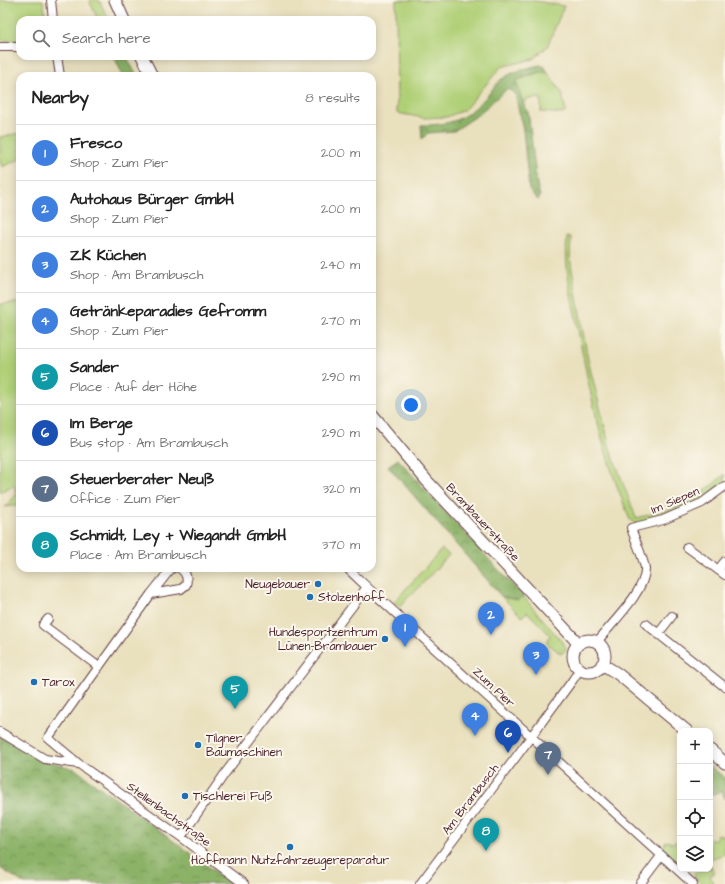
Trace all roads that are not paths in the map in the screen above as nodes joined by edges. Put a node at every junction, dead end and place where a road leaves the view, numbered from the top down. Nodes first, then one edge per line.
1 (50, 0) edge
2 (115, 0) edge
3 (52, 16) edge
4 (122, 16) edge
5 (0, 47) edge
6 (16, 47) edge
7 (58, 60) edge
8 (144, 60) edge
9 (59, 72) edge
10 (150, 72) edge
11 (376, 420) edge
12 (725, 486) edge
13 (687, 547) dead end
14 (725, 561) edge
15 (168, 572) edge
16 (184, 572) edge
17 (351, 572) edge
18 (722, 573) edge
19 (366, 587) junction
20 (152, 594) junction
21 (672, 616) dead end
22 (48, 619) dead end
23 (646, 624) dead end
24 (658, 634) junction
25 (597, 642) junction
26 (579, 644) junction
27 (602, 664) junction
28 (99, 667) junction
29 (580, 669) junction
30 (725, 687) edge
31 (683, 728) edge
32 (0, 732) edge
33 (531, 737) junction
34 (713, 753) edge
35 (725, 763) edge
36 (79, 764) junction
37 (181, 837) junction
38 (661, 856) junction
39 (244, 884) edge
40 (420, 884) edge
41 (640, 884) edge
42 (693, 884) edge

1 - 3 street
2 - 4 main road
5 - 6 street
7 - 9 street
8 - 10 main road
11 - 26 main road, Brambauerstraße
12 - 25 street, Im Siepen
13 - 18 street
14 - 18 street
15 - 20 street, Stellenbachstraße
16 - 20 street
17 - 19 street, Zum Pier
19 - 33 street, Zum Pier
19 - 37 street
20 - 28 street, Stellenbachstraße
21 - 24 street
22 - 28 street
23 - 24 street
24 - 30 street
25 - 26 main road
25 - 27 main road
26 - 29 main road
27 - 29 main road
27 - 31 main road
28 - 36 street, Stellenbachstraße
29 - 33 street, Am Brambusch
32 - 36 street, Stellenbachstraße
33 - 38 street, Zum Pier
33 - 40 street, Am Brambusch
34 - 35 main road
36 - 37 street, Stellenbachstraße
37 - 39 street, Stellenbachstraße
38 - 41 street
38 - 42 street, Zum Pier

